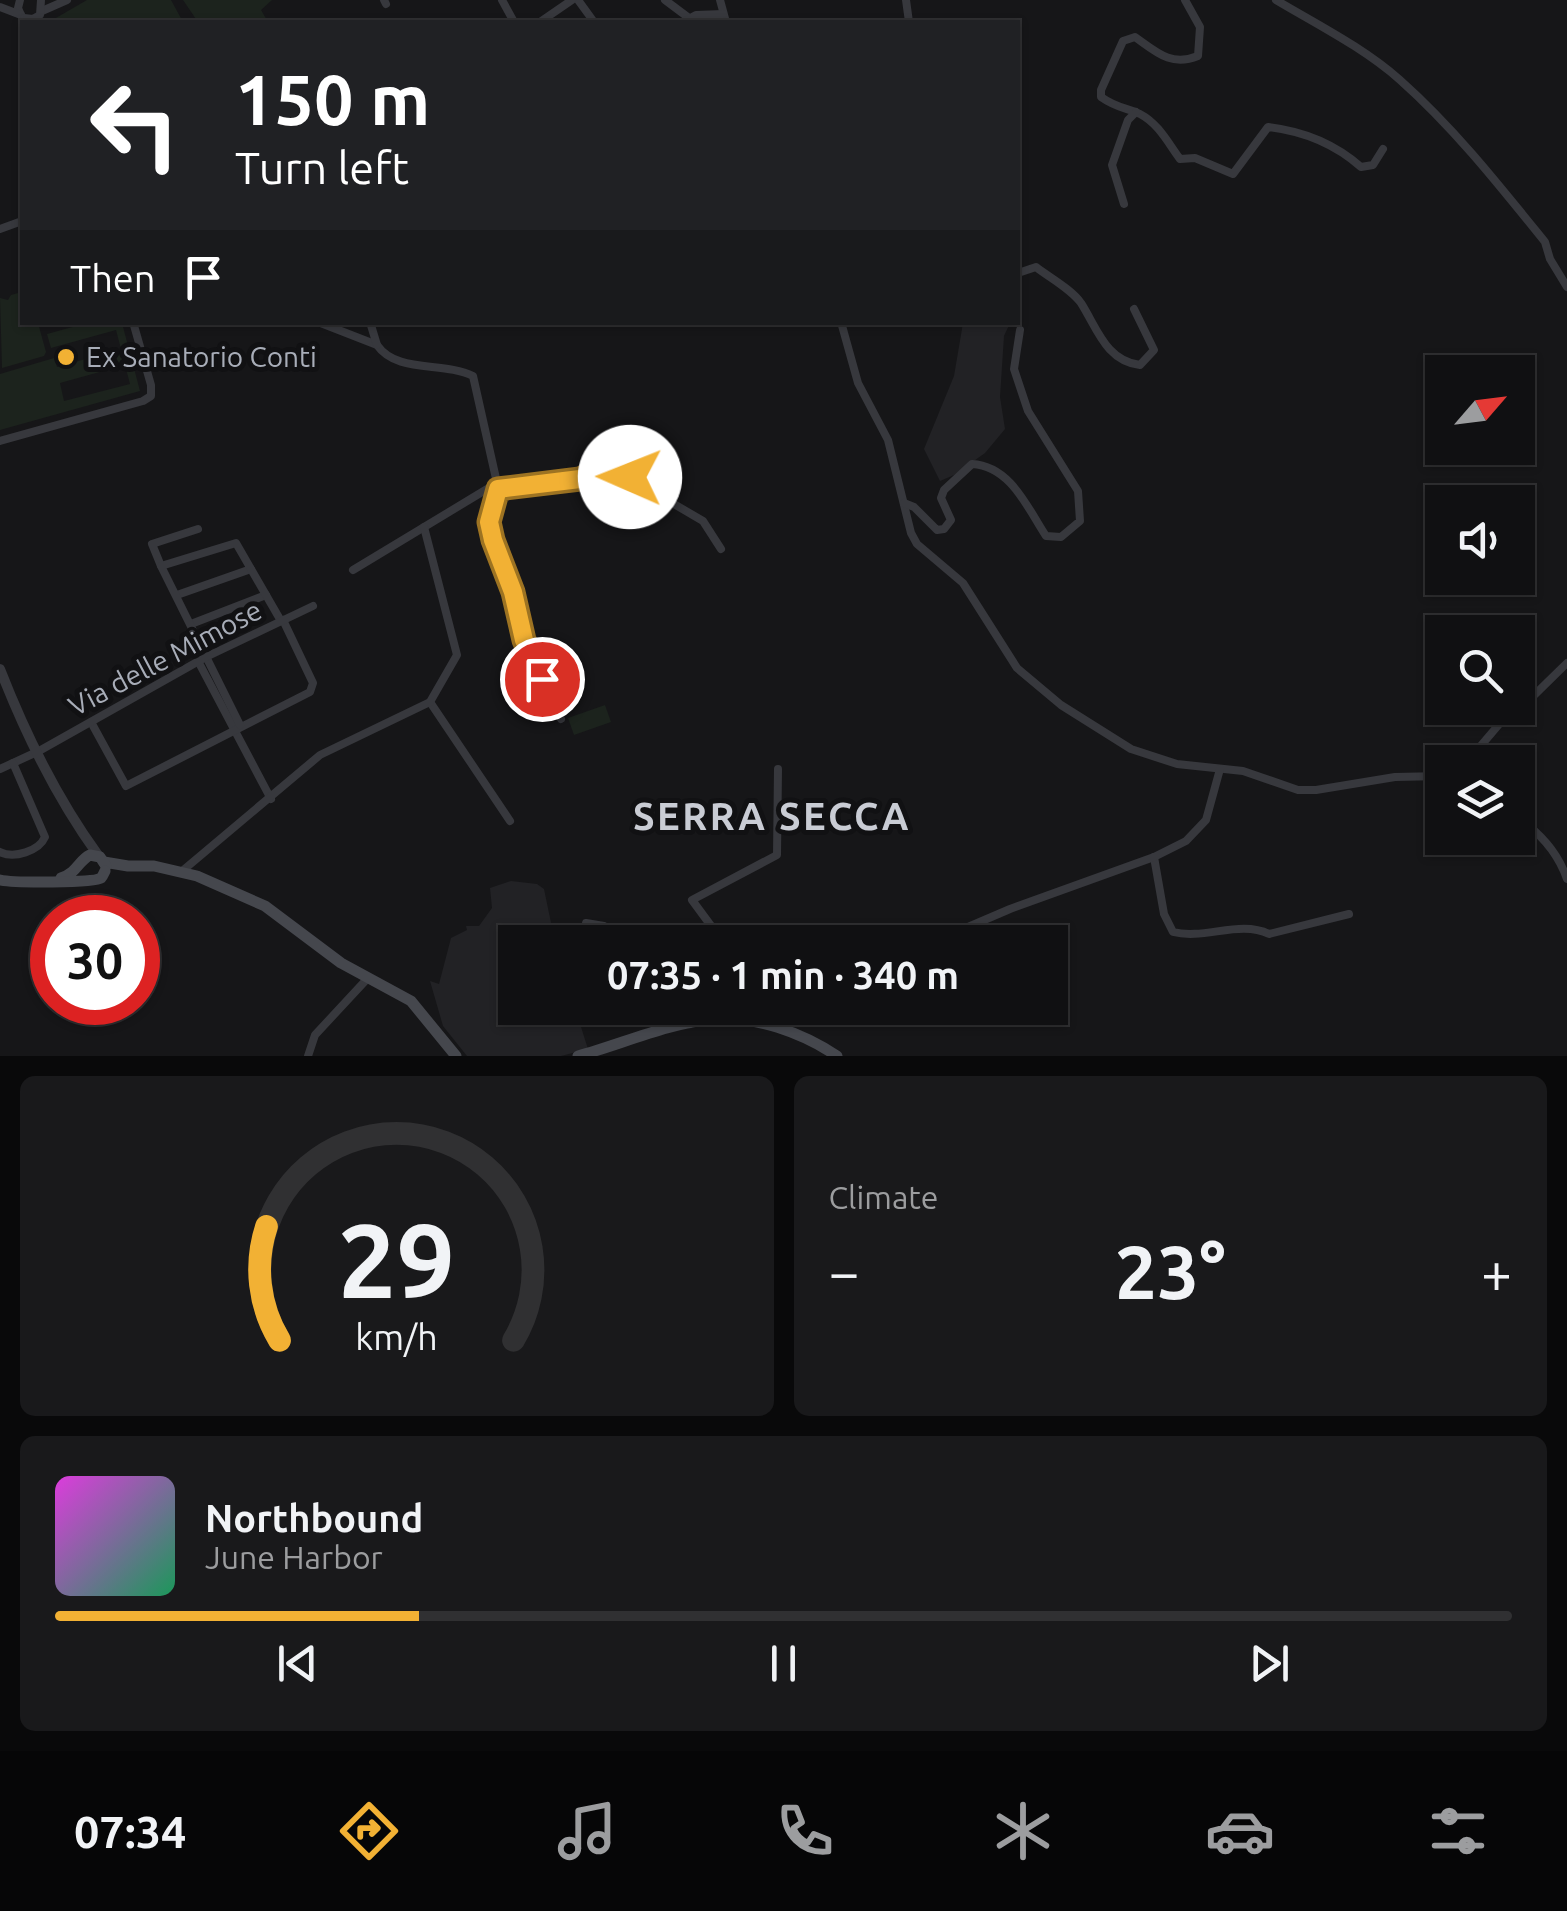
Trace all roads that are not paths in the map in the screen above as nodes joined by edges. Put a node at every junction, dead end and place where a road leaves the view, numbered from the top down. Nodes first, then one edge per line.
1 (41, 0) edge
2 (67, 0) edge
3 (575, 0) edge
4 (665, 0) edge
5 (720, 0) edge
6 (1185, 0) edge
7 (1276, 0) edge
8 (19, 2) edge
9 (4, 8) edge
10 (42, 11) junction
11 (725, 18) edge
12 (26, 20) edge
13 (543, 20) edge
14 (592, 20) edge
15 (686, 20) edge
16 (1136, 112) junction
17 (1382, 149) dead end
18 (1124, 204) dead end
19 (1020, 272) edge
20 (1567, 288) edge
21 (1134, 309) dead end
22 (135, 325) edge
23 (326, 325) edge
24 (371, 325) edge
25 (843, 325) edge
26 (1020, 330) dead end
27 (376, 345) junction
28 (0, 441) edge
29 (497, 486) junction
30 (904, 502) junction
31 (424, 527) junction
32 (198, 530) dead end
33 (721, 548) dead end
34 (161, 566) junction
35 (251, 569) junction
36 (352, 570) dead end
37 (266, 595) junction
38 (177, 596) junction
39 (313, 606) dead end
40 (282, 620) junction
41 (191, 624) junction
42 (202, 659) junction
43 (1567, 663) edge
44 (0, 669) edge
45 (430, 702) junction
46 (561, 718) dead end
47 (91, 722) junction
48 (237, 727) junction
49 (1481, 745) edge
50 (39, 751) junction
51 (13, 763) junction
52 (0, 769) edge
53 (778, 769) dead end
54 (1220, 769) junction
55 (1425, 775) edge
56 (271, 799) junction
57 (510, 821) dead end
58 (1535, 833) edge
59 (0, 852) edge
60 (1154, 857) junction
61 (95, 862) junction
62 (181, 872) junction
63 (1567, 879) edge
64 (0, 880) edge
65 (88, 880) junction
66 (52, 882) junction
67 (1349, 914) dead end
68 (586, 923) dead end
69 (598, 925) edge
70 (710, 925) edge
71 (973, 925) edge
72 (367, 979) junction
73 (686, 1025) edge
74 (763, 1025) edge
75 (776, 1025) edge
76 (784, 1031) junction
77 (308, 1056) edge
78 (456, 1056) edge
79 (578, 1056) edge
80 (837, 1056) edge

1 - 10 street
2 - 10 street
3 - 13 street
3 - 14 street
4 - 15 street
5 - 11 street
6 - 16 street
7 - 20 street
8 - 9 street
8 - 12 street
9 - 12 street
10 - 12 street
11 - 15 street
16 - 17 street
16 - 18 street
19 - 21 street
22 - 28 street
23 - 27 street
24 - 27 street
25 - 30 street
26 - 30 street
27 - 29 street
29 - 31 street
29 - 33 street
29 - 46 street
30 - 54 street
31 - 36 street
31 - 45 street
32 - 34 street
34 - 35 street
34 - 38 street
35 - 37 street
35 - 38 street
37 - 40 street
37 - 41 street
38 - 41 street
39 - 40 street, Via delle Mimose
40 - 42 street, Via delle Mimose
40 - 48 street
41 - 42 street
42 - 47 street, Via delle Mimose
42 - 48 street
43 - 49 street
44 - 50 street
45 - 56 street
45 - 57 street
47 - 48 street
47 - 50 street, Via delle Mimose
48 - 56 street
50 - 51 street, Via delle Mimose
50 - 61 street
51 - 52 street, Via delle Mimose
51 - 59 street
53 - 70 street
54 - 55 street
54 - 60 street
56 - 62 street
58 - 63 street
60 - 67 street
60 - 71 street
61 - 62 main road
61 - 65 main road
61 - 65 main road
61 - 66 main road
62 - 72 main road
64 - 66 main road
65 - 66 main road
68 - 69 street
72 - 77 street
72 - 78 main road
73 - 79 main road
74 - 76 main road
75 - 76 street
76 - 80 main road

